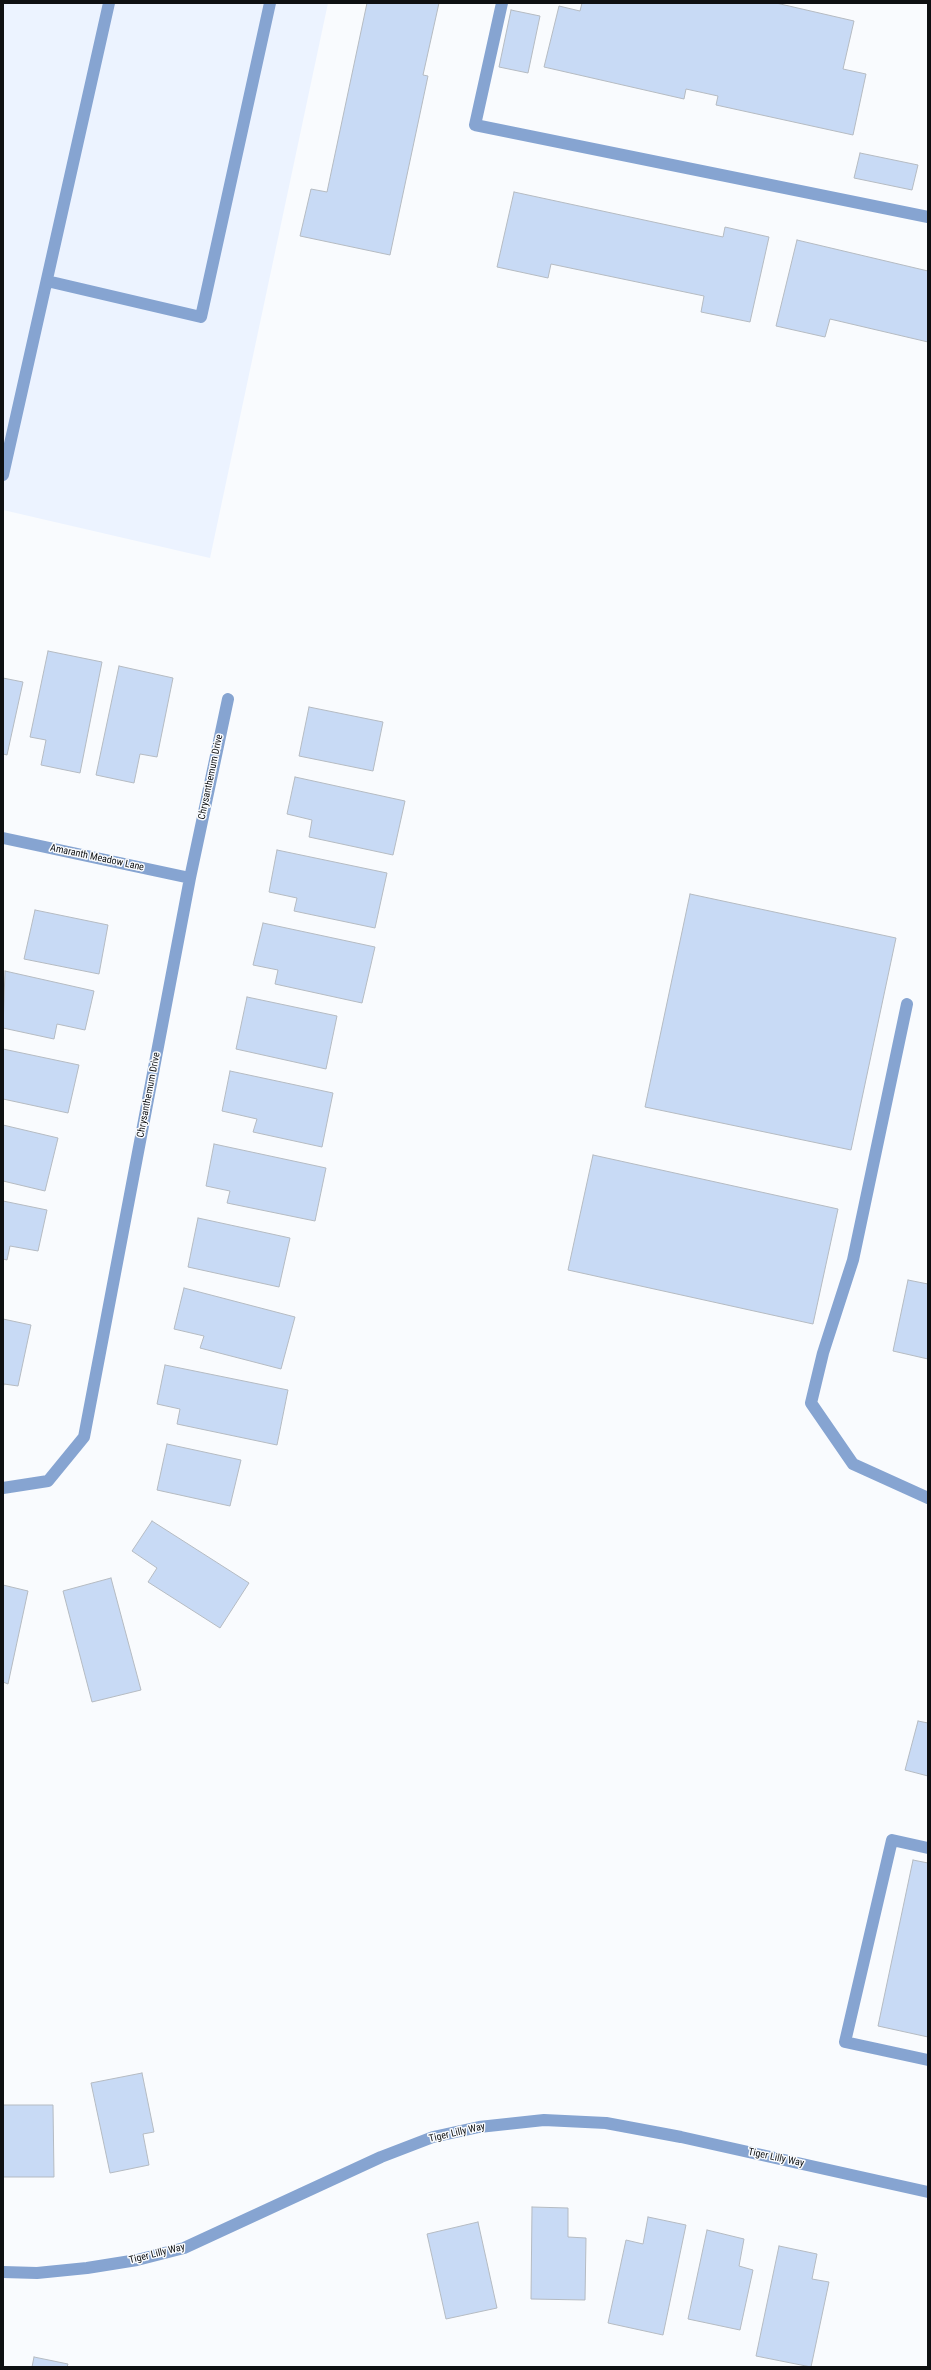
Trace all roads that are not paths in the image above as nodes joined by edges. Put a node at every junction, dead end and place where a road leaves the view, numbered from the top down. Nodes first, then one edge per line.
1 (109, 3) edge
2 (270, 3) edge
3 (502, 3) edge
4 (928, 217) edge
5 (47, 281) junction
6 (3, 475) edge
7 (228, 699) dead end
8 (3, 838) edge
9 (190, 878) junction
10 (907, 1004) dead end
11 (3, 1488) edge
12 (928, 1498) edge
13 (928, 1848) edge
14 (928, 2060) edge
15 (928, 2192) edge
16 (3, 2272) edge

1 - 5 street
2 - 5 street
3 - 4 street
5 - 6 street
7 - 9 street, Chrysanthemum Drive
8 - 9 street, Amaranth Meadow Lane
9 - 11 street, Chrysanthemum Drive
10 - 12 street
13 - 14 street
15 - 16 street, Tiger Lilly Way

